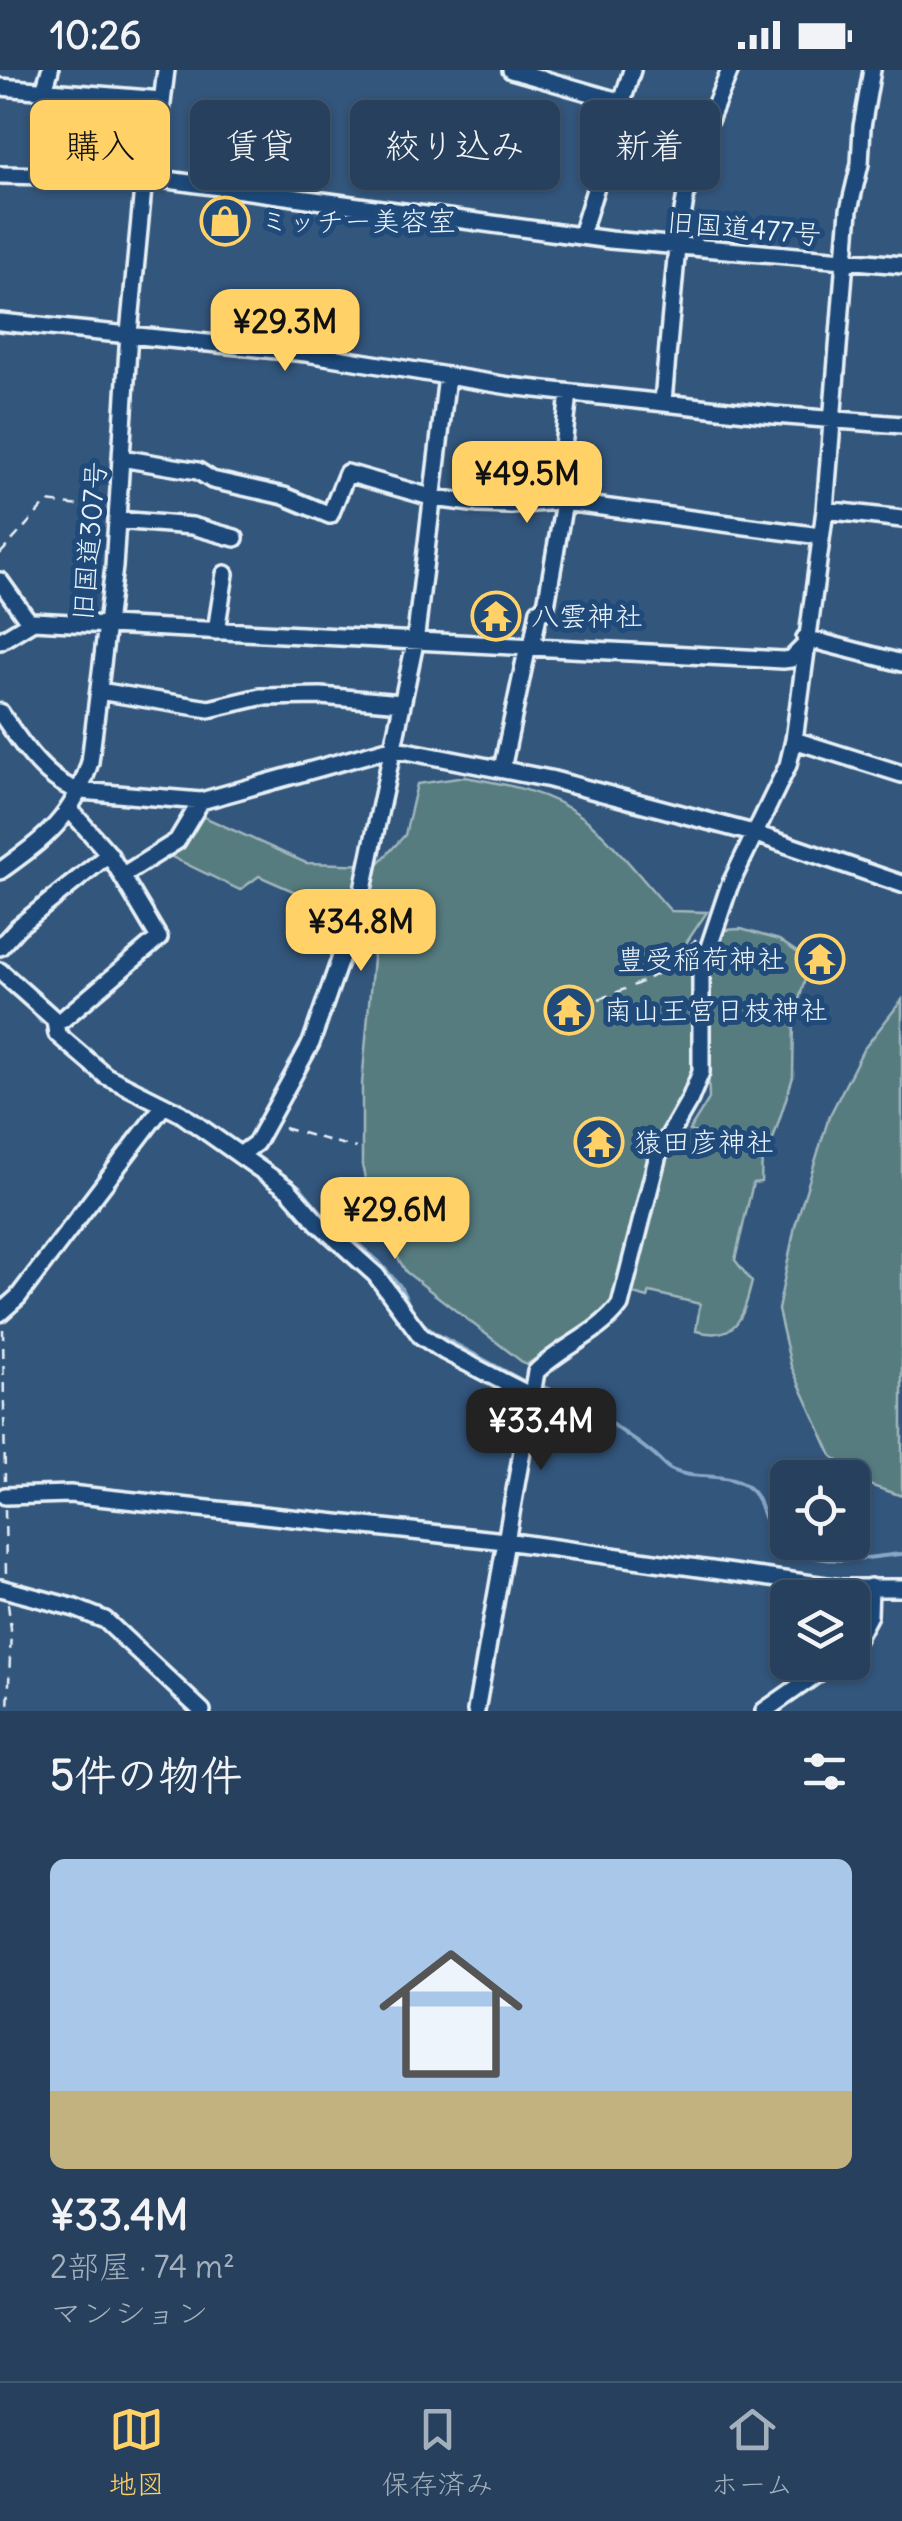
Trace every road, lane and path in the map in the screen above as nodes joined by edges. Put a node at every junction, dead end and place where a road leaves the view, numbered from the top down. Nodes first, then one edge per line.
1 (50, 70) edge
2 (166, 70) edge
3 (511, 70) edge
4 (632, 70) edge
5 (730, 70) edge
6 (872, 70) edge
7 (548, 75) edge
8 (0, 87) edge
9 (44, 91) junction
10 (162, 100) joint
11 (617, 100) edge
12 (623, 100) edge
13 (0, 175) edge
14 (30, 176) edge
15 (170, 181) edge
16 (147, 190) edge
17 (595, 190) edge
18 (581, 235) junction
19 (677, 247) junction
20 (845, 262) junction
21 (902, 265) edge
22 (0, 322) edge
23 (129, 333) junction
24 (446, 376) junction
25 (569, 393) junction
26 (664, 401) junction
27 (834, 421) junction
28 (902, 425) edge
29 (122, 458) junction
30 (434, 498) junction
31 (560, 501) junction
32 (825, 510) junction
33 (117, 515) junction
34 (902, 519) edge
35 (820, 536) junction
36 (235, 538) dead end
37 (0, 554) edge
38 (225, 574) dead end
39 (0, 581) edge
40 (30, 623) junction
41 (108, 624) junction
42 (216, 631) junction
43 (0, 641) edge
44 (805, 641) junction
45 (415, 643) junction
46 (530, 646) junction
47 (902, 664) edge
48 (99, 692) junction
49 (402, 703) junction
50 (0, 712) edge
51 (794, 740) junction
52 (392, 748) junction
53 (502, 769) junction
54 (902, 774) edge
55 (81, 791) junction
56 (201, 800) junction
57 (70, 810) junction
58 (754, 833) junction
59 (109, 854) junction
60 (0, 871) edge
61 (123, 875) junction
62 (902, 884) edge
63 (698, 937) dead end
64 (0, 947) edge
65 (0, 971) edge
66 (599, 1000) dead end
67 (56, 1024) junction
68 (164, 1105) junction
69 (268, 1124) junction
70 (356, 1148) dead end
71 (240, 1154) junction
72 (2, 1313) edge
73 (533, 1387) junction
74 (5, 1496) junction
75 (505, 1541) junction
76 (783, 1580) edge
77 (870, 1587) edge
78 (902, 1588) edge
79 (3, 1589) edge
80 (808, 1680) edge
81 (8, 1711) edge
82 (202, 1711) edge
83 (476, 1711) edge
84 (764, 1711) edge

1 - 9 street
2 - 10 street, 旧国道307号
3 - 7 street
4 - 12 street
5 - 19 street
6 - 20 street
7 - 11 street
8 - 9 street
9 - 10 street
13 - 14 street
15 - 18 street
16 - 23 street, 旧国道307号
17 - 18 street
18 - 19 street, 旧国道477号
19 - 20 street, 旧国道477号
19 - 26 street
20 - 21 street, 旧国道477号
20 - 27 street
22 - 23 street
23 - 24 street
23 - 29 street, 旧国道307号
24 - 25 street
24 - 30 street
25 - 26 street
25 - 31 street
26 - 27 street
27 - 28 street
27 - 32 street
29 - 30 street
29 - 33 street, 旧国道307号
30 - 31 street
30 - 45 street
31 - 35 street
31 - 46 street
32 - 34 street
32 - 35 street
33 - 36 street
33 - 37 path
33 - 41 street, 旧国道307号
35 - 44 street
38 - 42 street
39 - 40 street
40 - 41 street
40 - 43 street
41 - 42 street
41 - 48 street, 旧国道307号
42 - 45 street
44 - 46 street
44 - 47 street
44 - 51 street
45 - 46 street
45 - 49 street
46 - 53 street
48 - 49 street
48 - 55 street, 旧国道307号
49 - 52 street
50 - 55 street
51 - 54 street
51 - 58 street
52 - 53 street
52 - 56 street
52 - 69 street
53 - 58 street
55 - 56 street
55 - 57 street, 旧国道307号
56 - 61 street
57 - 59 street
57 - 60 street, 旧国道307号
58 - 62 street
58 - 73 street
59 - 61 street
59 - 64 street
61 - 67 street
63 - 66 path
65 - 67 street
67 - 68 street
68 - 71 street
68 - 72 street
69 - 70 path
69 - 71 street
71 - 73 street
72 - 74 path
73 - 75 street
74 - 75 street
74 - 79 path
75 - 76 street
75 - 83 street
77 - 78 street
79 - 81 path
79 - 82 street
80 - 84 street

